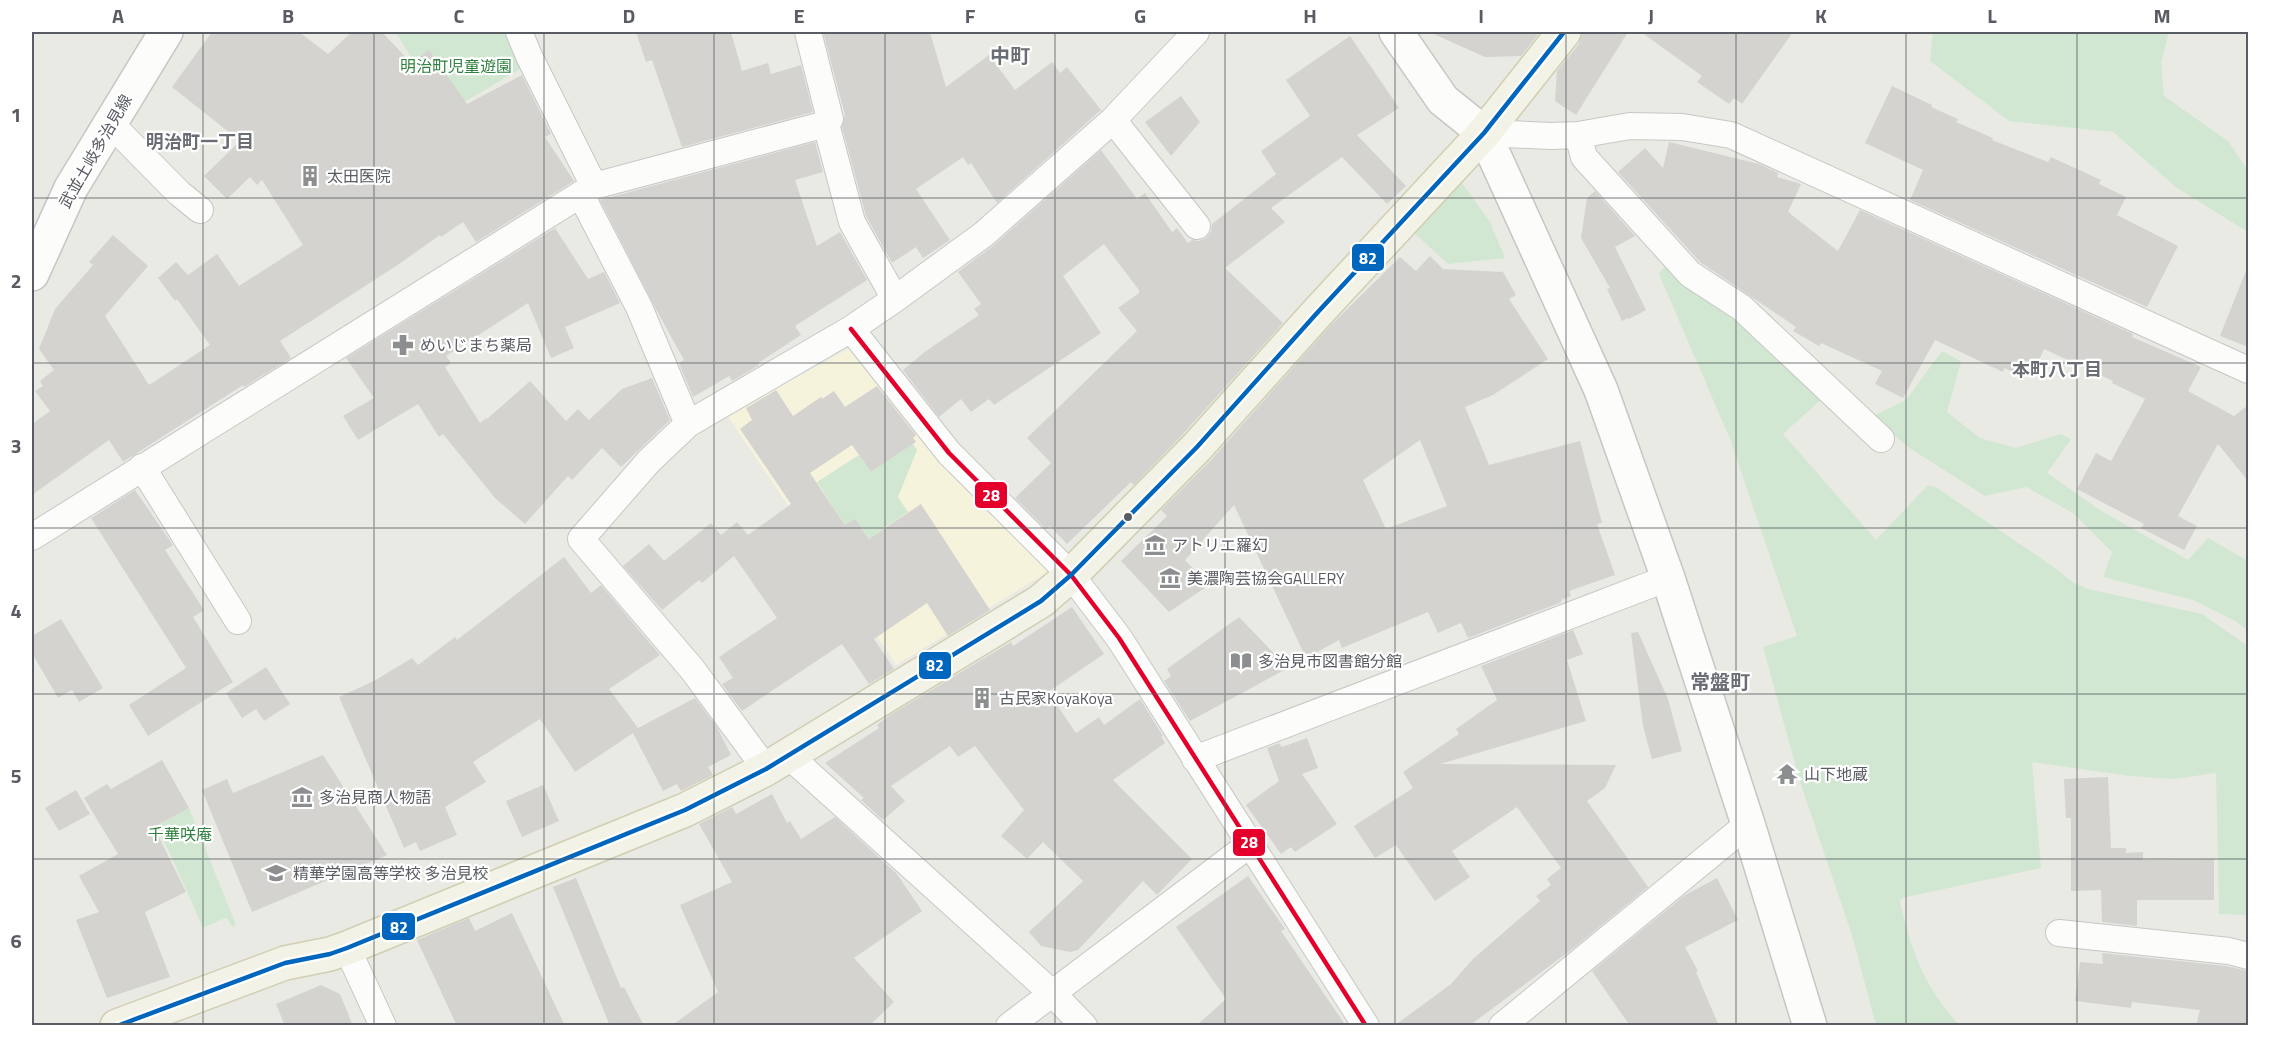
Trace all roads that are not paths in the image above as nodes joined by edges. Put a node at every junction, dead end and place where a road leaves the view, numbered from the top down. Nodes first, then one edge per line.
1 (166, 32) edge
2 (519, 32) edge
3 (808, 32) edge
4 (1196, 32) edge
5 (1396, 32) edge
6 (1564, 32) edge
7 (1113, 120) junction
8 (109, 122) junction
9 (826, 123) junction
10 (1484, 133) junction
11 (1578, 135) junction
12 (588, 191) junction
13 (200, 210) dead end
14 (1197, 226) dead end
15 (32, 274) edge
16 (896, 299) junction
17 (851, 329) junction
18 (2248, 369) edge
19 (688, 424) junction
20 (1881, 439) dead end
21 (142, 467) junction
22 (32, 537) edge
23 (1071, 575) junction
24 (1668, 578) junction
25 (238, 621) dead end
26 (1195, 759) junction
27 (777, 761) junction
28 (1748, 824) junction
29 (1250, 844) junction
30 (2059, 933) dead end
31 (347, 948) junction
32 (2248, 956) edge
33 (1053, 994) junction
34 (117, 1026) edge
35 (383, 1026) edge
36 (1009, 1026) edge
37 (1084, 1026) edge
38 (1366, 1026) edge
39 (1502, 1026) edge
40 (1810, 1026) edge

1 - 8 street, 武並土岐多治見線
2 - 12 street
3 - 9 street
4 - 7 street
5 - 10 street
6 - 10 main road
7 - 14 street
7 - 16 street
8 - 13 street
8 - 15 street, 武並土岐多治見線
9 - 12 street
9 - 16 street
10 - 11 street
10 - 23 main road
10 - 24 street
11 - 18 street
11 - 20 street
12 - 19 street
12 - 21 street
16 - 17 street
17 - 19 street
17 - 23 street
19 - 27 street
21 - 22 street
21 - 25 street
23 - 26 street
23 - 27 main road
24 - 26 street
24 - 28 street
26 - 29 street
27 - 31 main road
27 - 33 street
28 - 39 street
28 - 40 street
29 - 33 street
29 - 38 street
30 - 32 street
31 - 34 main road
31 - 35 street
33 - 36 street
33 - 37 street

